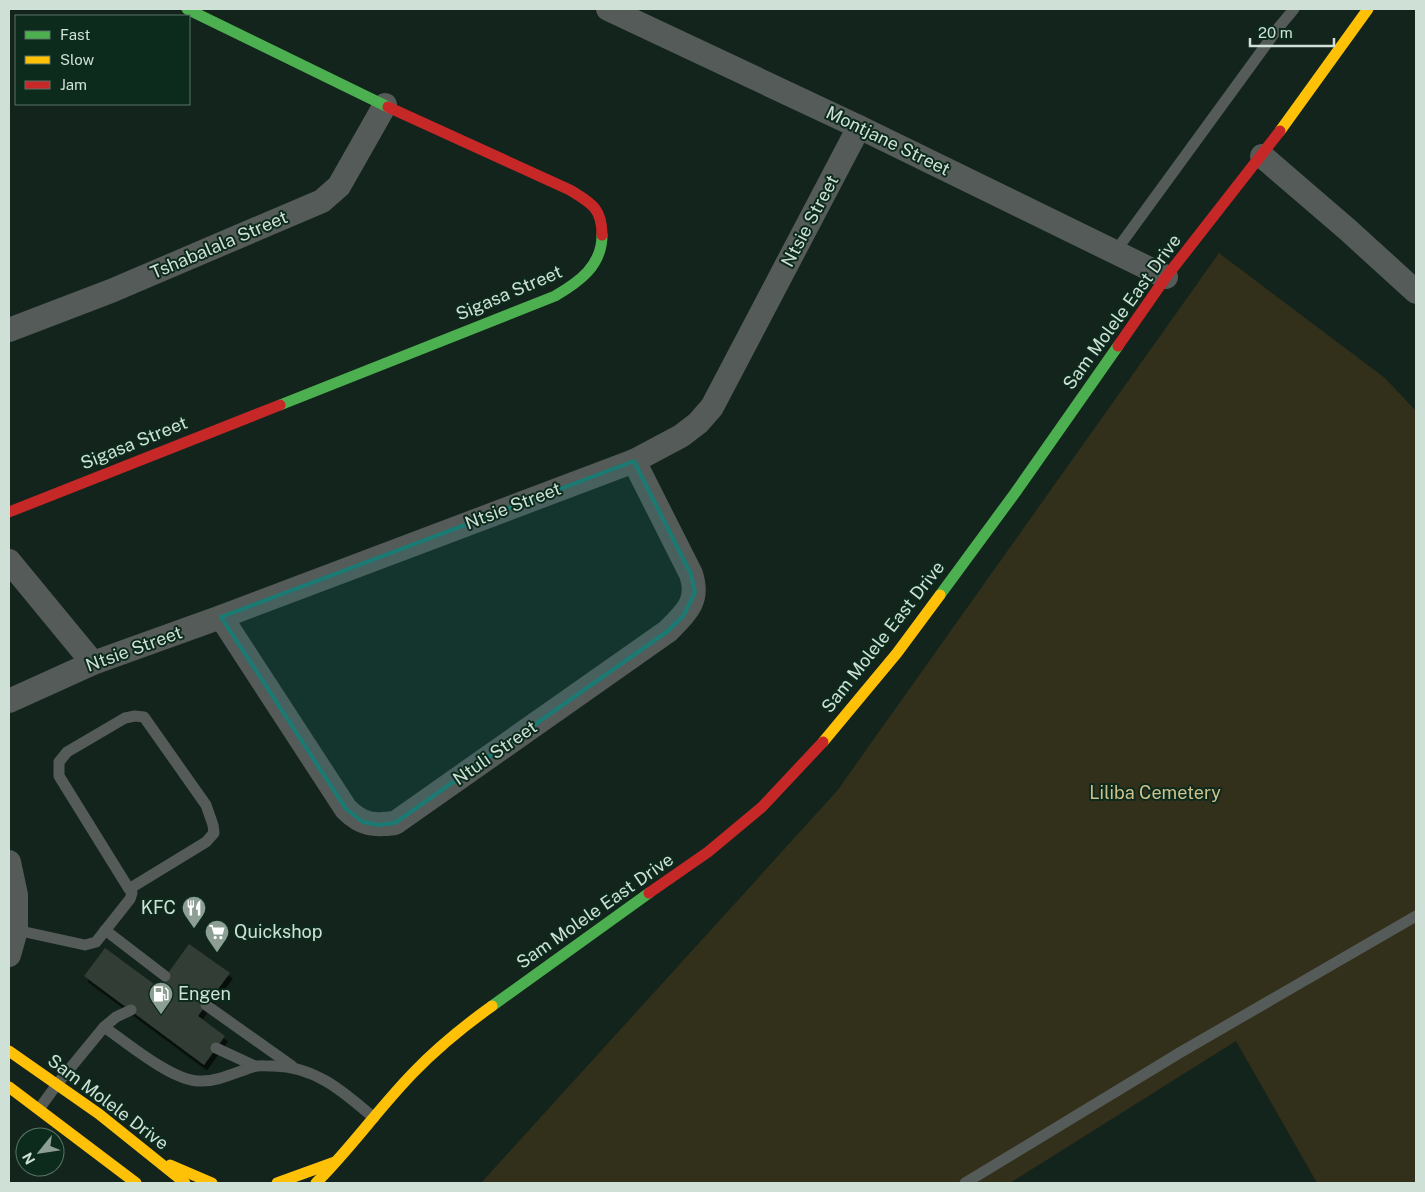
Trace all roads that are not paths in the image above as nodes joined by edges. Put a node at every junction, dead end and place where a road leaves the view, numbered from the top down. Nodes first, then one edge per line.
1 (187, 9) edge
2 (608, 9) edge
3 (1294, 9) edge
4 (1368, 9) edge
5 (385, 105) junction
6 (859, 127) junction
7 (1262, 156) junction
8 (1115, 252) junction
9 (1166, 277) junction
10 (1416, 292) edge
11 (9, 330) edge
12 (634, 460) junction
13 (9, 512) edge
14 (9, 561) edge
15 (221, 617) junction
16 (93, 663) junction
17 (9, 701) edge
18 (9, 862) edge
19 (129, 889) junction
20 (1416, 916) edge
21 (16, 930) junction
22 (105, 930) junction
23 (9, 955) edge
24 (165, 976) dead end
25 (206, 1005) dead end
26 (131, 1010) dead end
27 (104, 1027) junction
28 (216, 1048) dead end
29 (9, 1051) edge
30 (255, 1066) junction
31 (295, 1068) junction
32 (58, 1083) junction
33 (9, 1087) edge
34 (39, 1109) junction
35 (374, 1118) junction
36 (157, 1160) junction
37 (337, 1162) junction
38 (318, 1182) edge
39 (136, 1183) edge
40 (185, 1183) edge
41 (212, 1183) edge
42 (277, 1183) edge
43 (965, 1183) edge

1 - 5 street, Sigasa Street
2 - 6 street, Montjane Street
3 - 8 lane
4 - 7 street, Sam Molele East Drive
5 - 11 street, Tshabalala Street
5 - 13 street, Sigasa Street
6 - 8 street, Montjane Street
6 - 12 street, Ntsie Street
7 - 9 street, Sam Molele East Drive
7 - 10 street
8 - 9 street, Montjane Street
9 - 35 street, Sam Molele East Drive
12 - 15 street, Ntsie Street
12 - 15 street, Ntuli Street
14 - 16 street
15 - 16 street, Ntsie Street
16 - 17 street, Ntsie Street
18 - 21 street
19 - 19 lane
19 - 22 lane
20 - 43 lane
21 - 22 lane
21 - 23 street
22 - 24 lane
25 - 31 lane
26 - 27 lane
27 - 30 lane
27 - 32 lane
28 - 30 lane
29 - 32 street, Sam Molele Drive
30 - 31 lane
31 - 35 lane
32 - 34 lane
32 - 36 street, Sam Molele Drive
33 - 34 street
34 - 39 street
35 - 37 street, Sam Molele East Drive
36 - 40 street, Sam Molele Drive
36 - 41 street
37 - 38 street, Sam Molele East Drive
37 - 42 street

